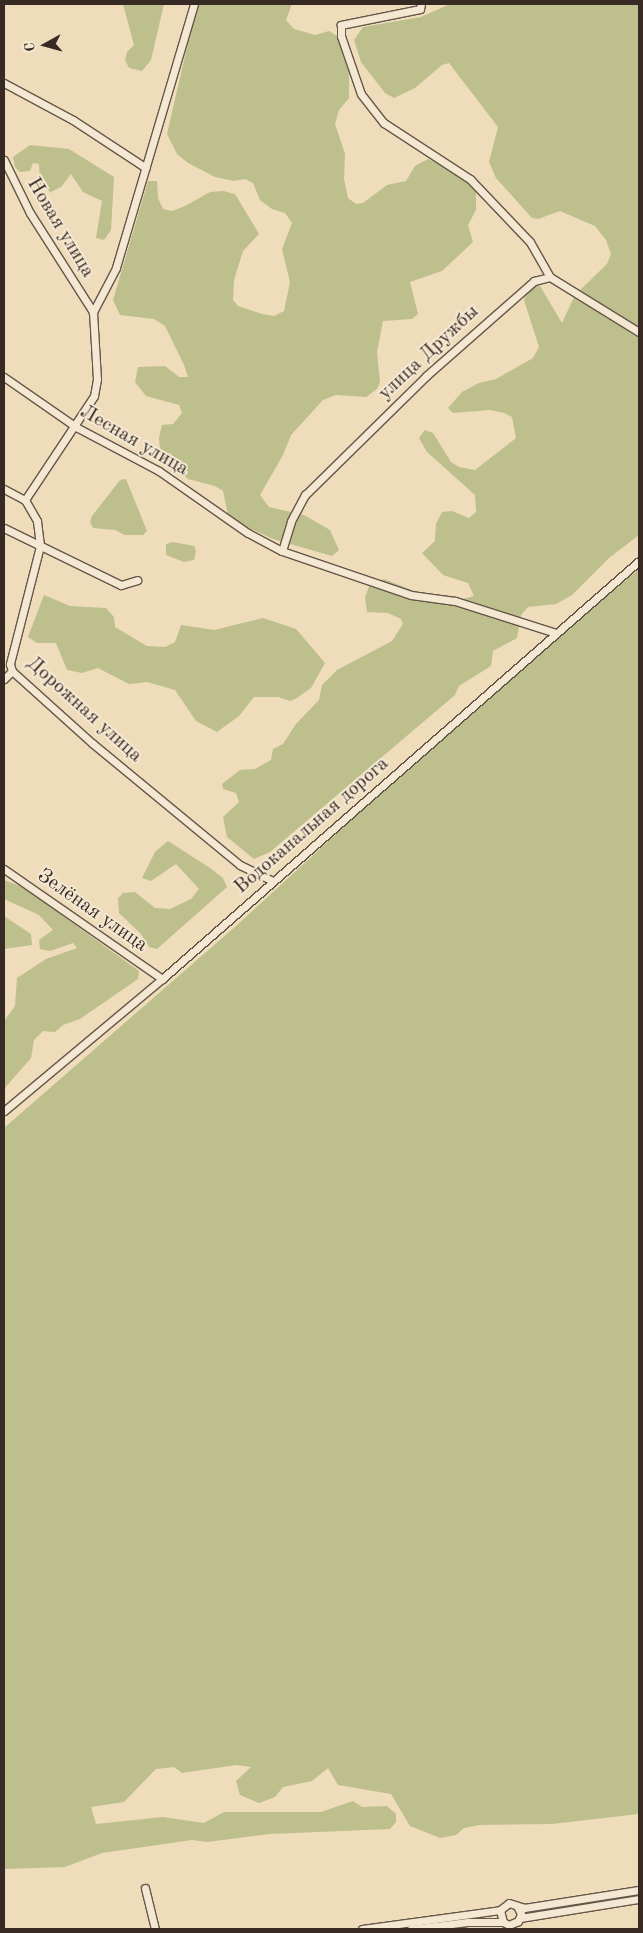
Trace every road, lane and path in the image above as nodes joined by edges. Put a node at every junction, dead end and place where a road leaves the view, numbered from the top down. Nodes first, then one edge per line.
1 (194, 4) edge
2 (421, 4) edge
3 (4, 83) edge
4 (4, 160) edge
5 (146, 168) junction
6 (550, 277) junction
7 (93, 312) junction
8 (639, 332) edge
9 (4, 377) edge
10 (76, 426) junction
11 (4, 489) edge
12 (25, 500) junction
13 (4, 528) edge
14 (40, 546) junction
15 (282, 551) junction
16 (639, 562) edge
17 (137, 580) dead end
18 (556, 633) junction
19 (12, 671) junction
20 (4, 679) edge
21 (4, 869) edge
22 (273, 881) junction
23 (162, 979) junction
24 (4, 1112) edge
25 (144, 1888) dead end
26 (639, 1890) edge
27 (639, 1899) edge
28 (517, 1906) junction
29 (500, 1910) junction
30 (520, 1918) junction
31 (503, 1922) junction
32 (155, 1929) edge
33 (362, 1929) edge
34 (411, 1929) edge

1 - 5 street
2 - 6 street
3 - 5 street
4 - 7 street, Новая улица
5 - 7 street
6 - 8 street
6 - 15 street, улица Дружбы
7 - 10 street
9 - 10 street, Лесная улица
10 - 12 street
10 - 15 street, Лесная улица
11 - 12 street
12 - 14 street, Дорожная улица
13 - 14 street
14 - 17 street
14 - 19 street, Дорожная улица
15 - 18 street, Лесная улица
16 - 18 street, Водоканальная дорога
18 - 22 street, Водоканальная дорога
19 - 20 street
19 - 22 street, Дорожная улица
21 - 23 street, Зелёная улица
22 - 23 street, Водоканальная дорога
23 - 24 street, Водоканальная дорога
25 - 32 street
26 - 28 street
27 - 30 street
28 - 29 street
28 - 30 street
29 - 31 street
29 - 33 street
30 - 31 street
31 - 34 street

